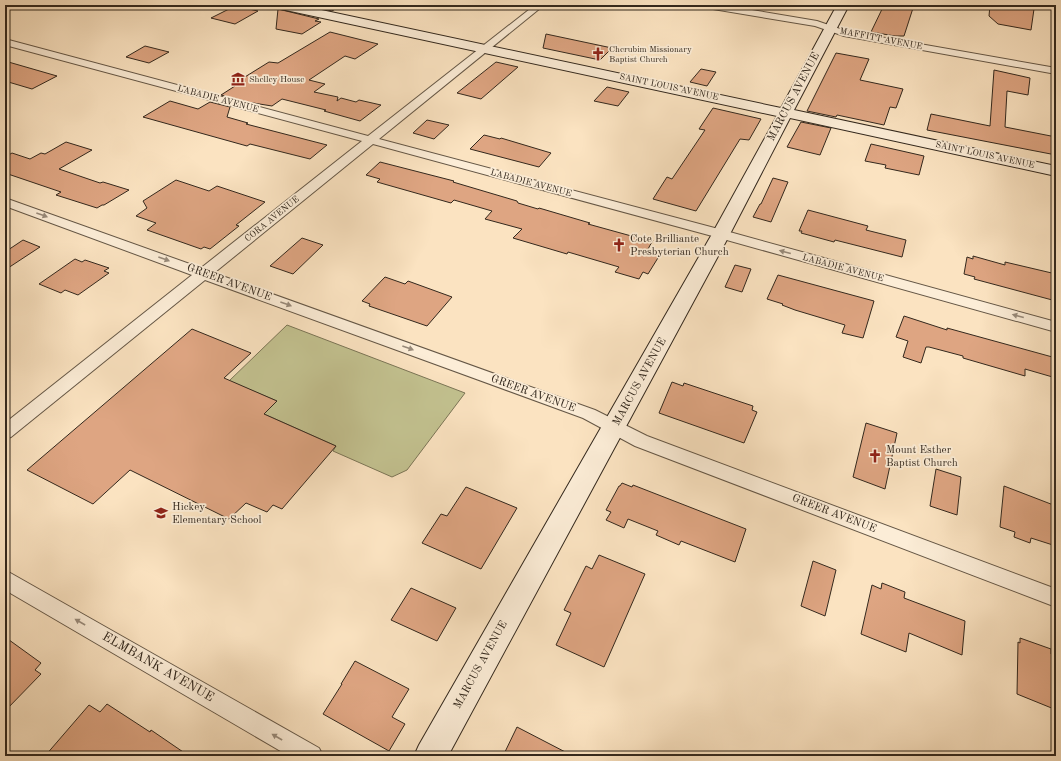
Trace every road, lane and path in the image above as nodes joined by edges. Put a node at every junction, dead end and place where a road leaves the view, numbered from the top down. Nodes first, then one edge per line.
1 (281, 5) edge
2 (540, 5) edge
3 (707, 5) edge
4 (843, 5) edge
5 (831, 28) junction
6 (5, 42) edge
7 (485, 48) junction
8 (1056, 72) edge
9 (785, 113) junction
10 (370, 140) junction
11 (1056, 171) edge
12 (5, 202) edge
13 (721, 234) junction
14 (204, 274) junction
15 (1056, 327) edge
16 (614, 428) junction
17 (5, 432) edge
18 (5, 579) edge
19 (1056, 598) edge
20 (311, 756) edge
21 (430, 756) edge

1 - 7 street, SAINT LOUIS AVENUE
2 - 7 street, CORA AVENUE
3 - 5 street, MAFFITT AVENUE
4 - 5 street, MARCUS AVENUE
5 - 8 street, MAFFITT AVENUE
5 - 9 street, MARCUS AVENUE
6 - 10 street, LABADIE AVENUE
7 - 9 street, SAINT LOUIS AVENUE
7 - 10 street, CORA AVENUE
9 - 11 street, SAINT LOUIS AVENUE
9 - 13 street, MARCUS AVENUE
10 - 13 street, LABADIE AVENUE
10 - 14 street, CORA AVENUE
12 -> 14 street, GREER AVENUE
15 -> 13 street, LABADIE AVENUE
13 - 16 street, MARCUS AVENUE
14 -> 16 street, GREER AVENUE
14 - 17 street, CORA AVENUE
16 - 19 street, GREER AVENUE
16 - 21 street, MARCUS AVENUE
20 -> 18 street, ELMBANK AVENUE

